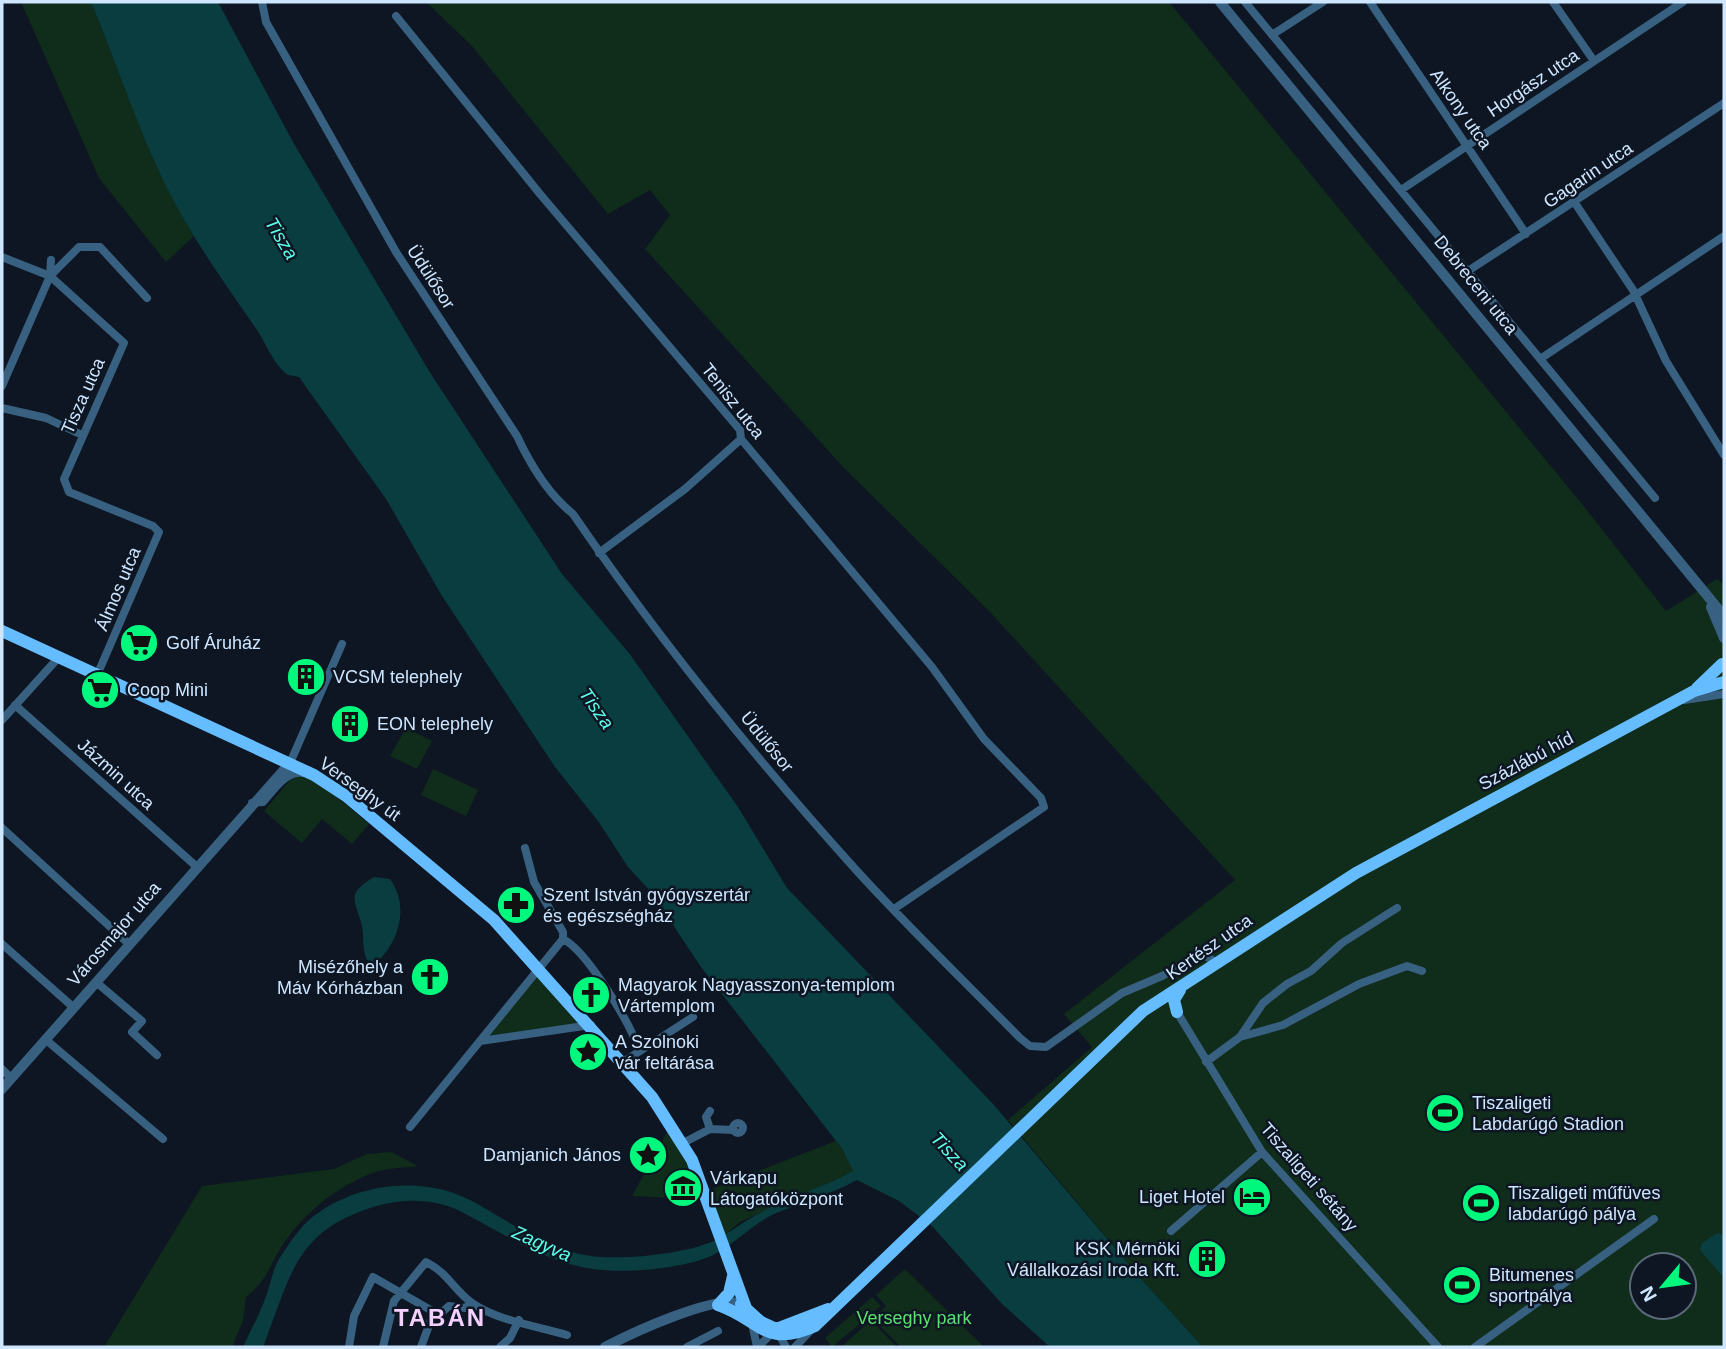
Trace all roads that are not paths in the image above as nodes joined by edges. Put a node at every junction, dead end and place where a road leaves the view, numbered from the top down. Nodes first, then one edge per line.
1 (262, 2) edge
2 (1220, 2) edge
3 (1245, 2) edge
4 (1323, 2) edge
5 (1370, 2) edge
6 (1553, 2) edge
7 (1683, 2) edge
8 (396, 16) dead end
9 (1272, 35) junction
10 (1594, 61) junction
11 (1724, 103) edge
12 (1468, 145) junction
13 (1401, 190) junction
14 (1575, 203) junction
15 (1526, 234) junction
16 (1724, 236) edge
17 (2, 257) edge
18 (51, 260) dead end
19 (1468, 271) junction
20 (50, 276) junction
21 (1636, 295) junction
22 (147, 298) dead end
23 (1540, 359) junction
24 (2, 386) edge
25 (2, 408) edge
26 (82, 435) junction
27 (741, 439) junction
28 (1724, 455) edge
29 (69, 492) joint
30 (1655, 498) dead end
31 (599, 553) junction
32 (1704, 591) junction
33 (1724, 616) edge
34 (2, 631) edge
35 (1724, 638) edge
36 (342, 644) dead end
37 (59, 657) junction
38 (1724, 663) edge
39 (98, 673) junction
40 (1724, 682) edge
41 (1693, 691) junction
42 (1724, 694) edge
43 (1671, 703) junction
44 (15, 705) junction
45 (2, 720) edge
46 (290, 763) junction
47 (314, 775) junction
48 (252, 803) junction
49 (2, 828) edge
50 (1413, 841) joint
51 (525, 848) dead end
52 (197, 867) junction
53 (1396, 908) dead end
54 (894, 909) junction
55 (563, 939) junction
56 (2, 944) edge
57 (129, 944) junction
58 (1216, 962) junction
59 (540, 968) junction
60 (1422, 971) dead end
61 (96, 982) junction
62 (1187, 982) junction
63 (1165, 998) junction
64 (73, 1007) junction
65 (1147, 1009) junction
66 (1177, 1012) junction
67 (693, 1017) dead end
68 (591, 1025) junction
69 (1240, 1037) junction
70 (46, 1039) junction
71 (480, 1041) junction
72 (639, 1050) junction
73 (157, 1055) dead end
74 (1206, 1062) junction
75 (627, 1066) junction
76 (2, 1069) edge
77 (11, 1078) junction
78 (2, 1089) edge
79 (710, 1111) dead end
80 (410, 1127) dead end
81 (710, 1129) junction
82 (734, 1130) dead end
83 (163, 1139) dead end
84 (683, 1143) junction
85 (1262, 1152) junction
86 (1654, 1219) dead end
87 (1171, 1231) dead end
88 (735, 1281) junction
89 (400, 1291) junction
90 (472, 1303) junction
91 (838, 1304) junction
92 (718, 1305) junction
93 (741, 1305) junction
94 (434, 1312) junction
95 (519, 1320) junction
96 (815, 1326) junction
97 (753, 1328) junction
98 (718, 1331) dead end
99 (567, 1335) dead end
100 (778, 1337) edge
101 (348, 1347) edge
102 (383, 1347) edge
103 (421, 1347) edge
104 (500, 1347) edge
105 (605, 1347) edge
106 (687, 1347) edge
107 (758, 1347) edge
108 (795, 1347) edge
109 (1438, 1347) edge
110 (1475, 1347) edge

1 - 31 street, Üdülősor
2 - 32 street, Debreceni utca
3 - 9 street, Debreceni utca
4 - 9 street
5 - 12 street, Alkony utca
6 - 10 street
7 - 10 street, Horgász utca
8 - 27 street, Tenisz utca
9 - 13 street, Debreceni utca
10 - 12 street, Horgász utca
11 - 14 street, Gagarin utca
12 - 13 street, Horgász utca
12 - 15 street, Alkony utca
13 - 19 street, Debreceni utca
14 - 15 street, Gagarin utca
14 - 21 street
15 - 19 street, Gagarin utca
16 - 21 street
17 - 20 street
18 - 20 street
19 - 23 street, Debreceni utca
20 - 22 street
20 - 24 street
20 - 26 street, Tisza utca
21 - 23 street
21 - 28 street
23 - 30 street, Debreceni utca
25 - 26 street
26 - 29 street, Tisza utca
27 - 31 street
27 - 54 street, Tenisz utca
29 - 39 street, Álmos utca
31 - 54 street, Üdülősor
32 - 33 street, Debreceni utca
32 - 35 street
34 - 37 main road, Verseghy út
36 - 46 street
37 - 39 main road, Verseghy út
37 - 44 street
38 - 41 main road
39 - 46 main road, Verseghy út
40 - 41 main road
41 - 43 main road
42 - 43 street
43 - 50 main road, Százlábú híd
44 - 45 street
44 - 52 street, Jázmin utca
46 - 47 main road, Verseghy út
46 - 48 street, Városmajor utca
47 - 48 street, Városmajor utca
47 - 59 main road, Verseghy út
48 - 52 street, Városmajor utca
49 - 57 street
50 - 58 main road, Kertész utca
51 - 55 street
52 - 57 street, Városmajor utca
53 - 69 street
54 - 58 street, Üdülősor
55 - 59 street
55 - 72 street
56 - 64 street
57 - 61 street, Városmajor utca
58 - 62 main road, Kertész utca
59 - 68 main road, Verseghy út
59 - 71 street
60 - 69 street
61 - 64 street, Városmajor utca
61 - 73 street
62 - 63 main road, Kertész utca
62 - 66 main road
63 - 65 main road, Kertész utca
63 - 66 main road
64 - 70 street, Városmajor utca
65 - 66 main road
65 - 91 main road, Kertész utca
66 - 74 street, Tiszaligeti sétány
67 - 72 street
68 - 71 street
68 - 75 main road, Verseghy út
69 - 74 street
70 - 77 street, Városmajor utca
70 - 83 street
71 - 80 street
72 - 75 street
74 - 85 street, Tiszaligeti sétány
75 - 84 main road, Verseghy út
76 - 77 street
77 - 78 street, Városmajor utca
79 - 81 street
81 - 82 street
81 - 84 street
84 - 88 main road, Verseghy út
85 - 87 street
85 - 109 street, Tiszaligeti sétány
86 - 110 street
88 - 92 main road
88 - 93 main road, Verseghy út
89 - 90 street
89 - 94 street
89 - 101 street
89 - 102 street
90 - 94 street
90 - 95 street
91 - 96 main road, Kertész utca
91 - 100 main road
92 - 93 street
92 - 97 main road
92 - 105 street
93 - 97 main road, Verseghy út
93 - 100 main road
94 - 103 street
95 - 99 street
95 - 104 street
96 - 100 main road
96 - 108 street
97 - 100 main road
97 - 107 street
98 - 106 street
100 - 107 street

